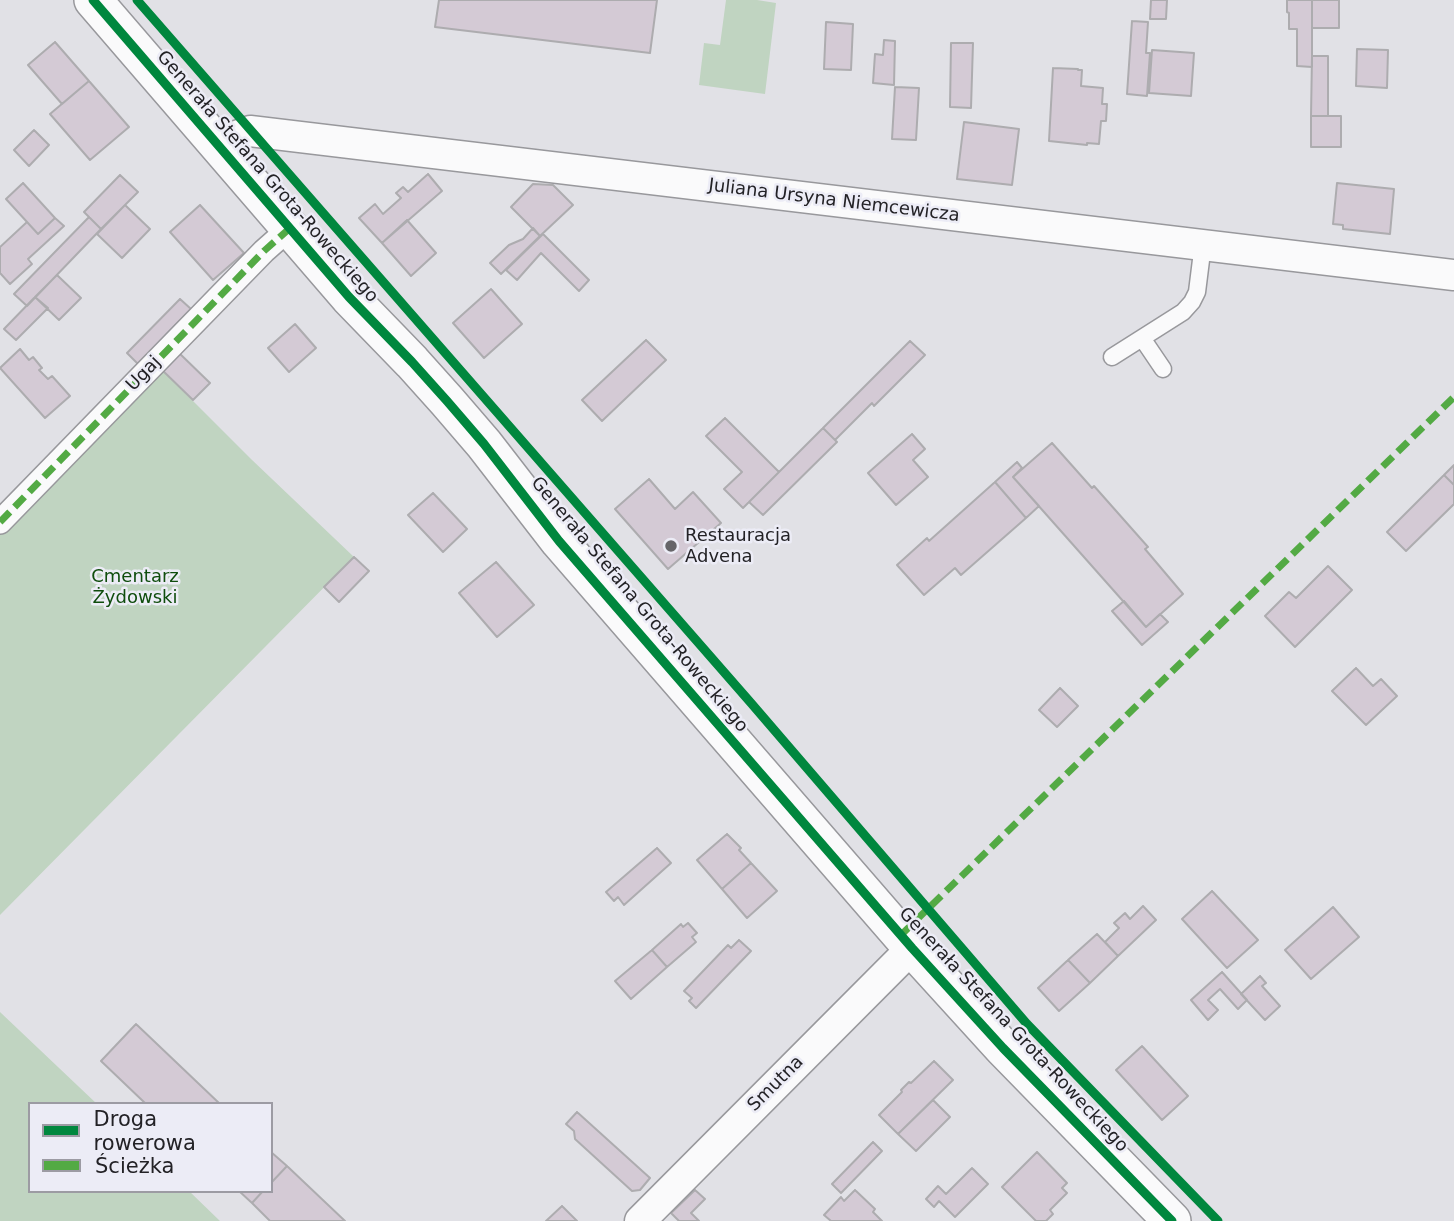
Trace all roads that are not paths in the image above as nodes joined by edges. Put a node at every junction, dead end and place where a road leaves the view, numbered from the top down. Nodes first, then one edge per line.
1 (93, 0) edge
2 (217, 143) junction
3 (290, 228) junction
4 (1203, 244) junction
5 (1454, 275) edge
6 (1142, 338) junction
7 (1112, 357) dead end
8 (1163, 369) dead end
9 (0, 522) edge
10 (912, 947) junction
11 (640, 1221) edge
12 (1172, 1221) edge

1 - 2 street, Generała Stefana Grota-Roweckiego
2 - 3 street, Generała Stefana Grota-Roweckiego
2 - 4 street, Juliana Ursyna Niemcewicza
3 - 9 street, Ugaj
3 - 10 street, Generała Stefana Grota-Roweckiego
4 - 5 street, Juliana Ursyna Niemcewicza
4 - 6 lane
6 - 7 lane
6 - 8 lane
10 - 11 street, Smutna
10 - 12 street, Generała Stefana Grota-Roweckiego

